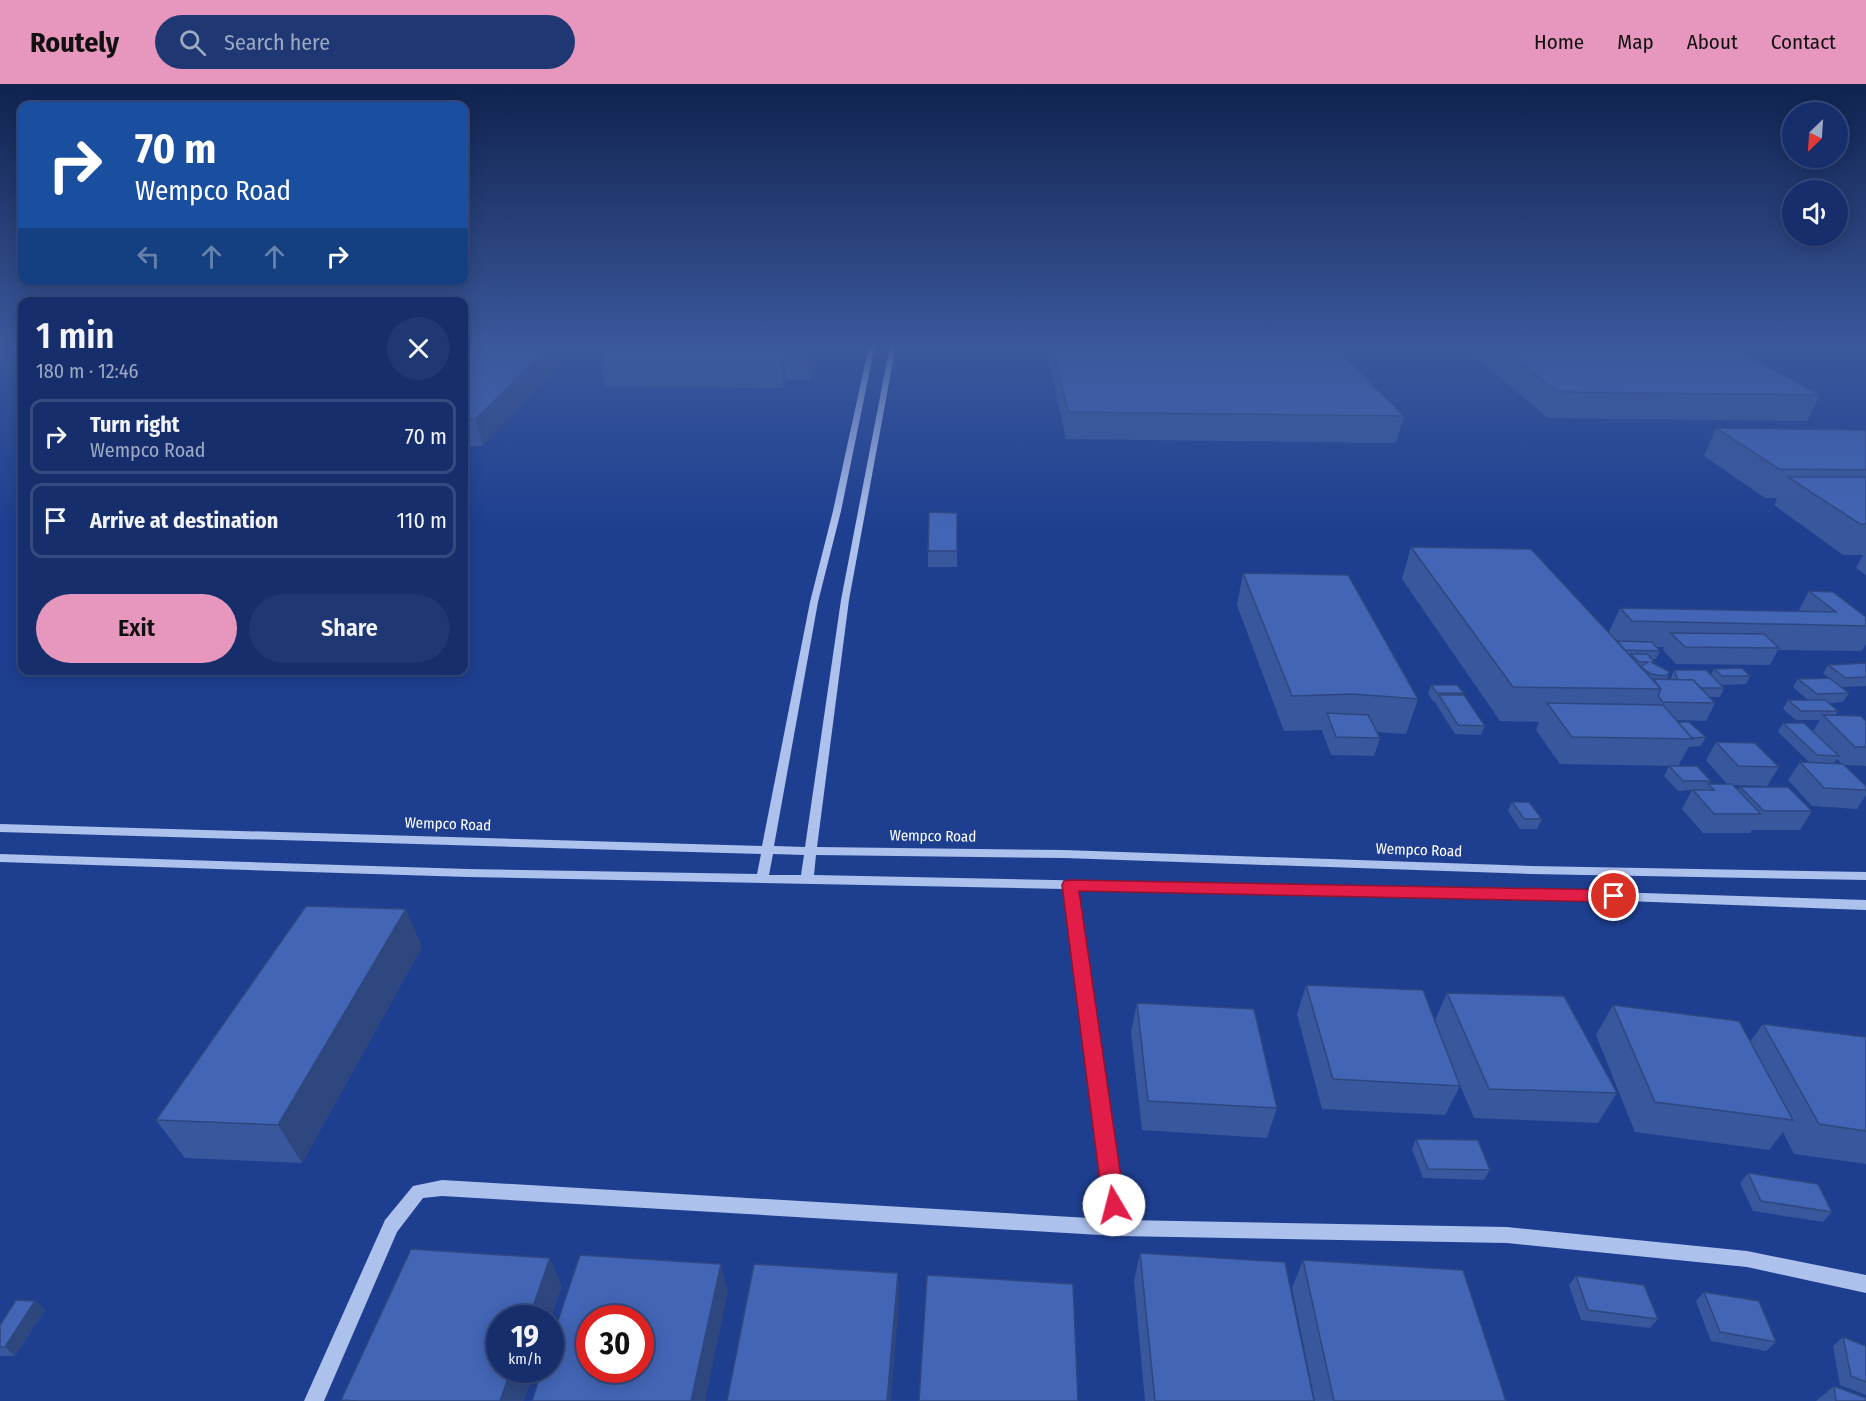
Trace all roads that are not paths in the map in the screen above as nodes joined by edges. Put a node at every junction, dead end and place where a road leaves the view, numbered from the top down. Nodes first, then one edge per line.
1 (859, 406) edge
2 (881, 406) edge
3 (0, 828) edge
4 (767, 850) junction
5 (811, 851) junction
6 (0, 858) edge
7 (1866, 876) edge
8 (762, 878) junction
9 (807, 879) junction
10 (1070, 885) junction
11 (1866, 905) edge
12 (1117, 1228) junction
13 (1866, 1284) edge
14 (314, 1401) edge

1 - 4 street
2 - 5 street
3 - 4 street, Wempco Road
4 - 5 street, Wempco Road
4 - 8 street
5 - 7 street, Wempco Road
5 - 9 street
6 - 8 street
8 - 9 street
9 - 10 street
10 - 11 street
10 - 12 street
12 - 13 street
12 - 14 street

